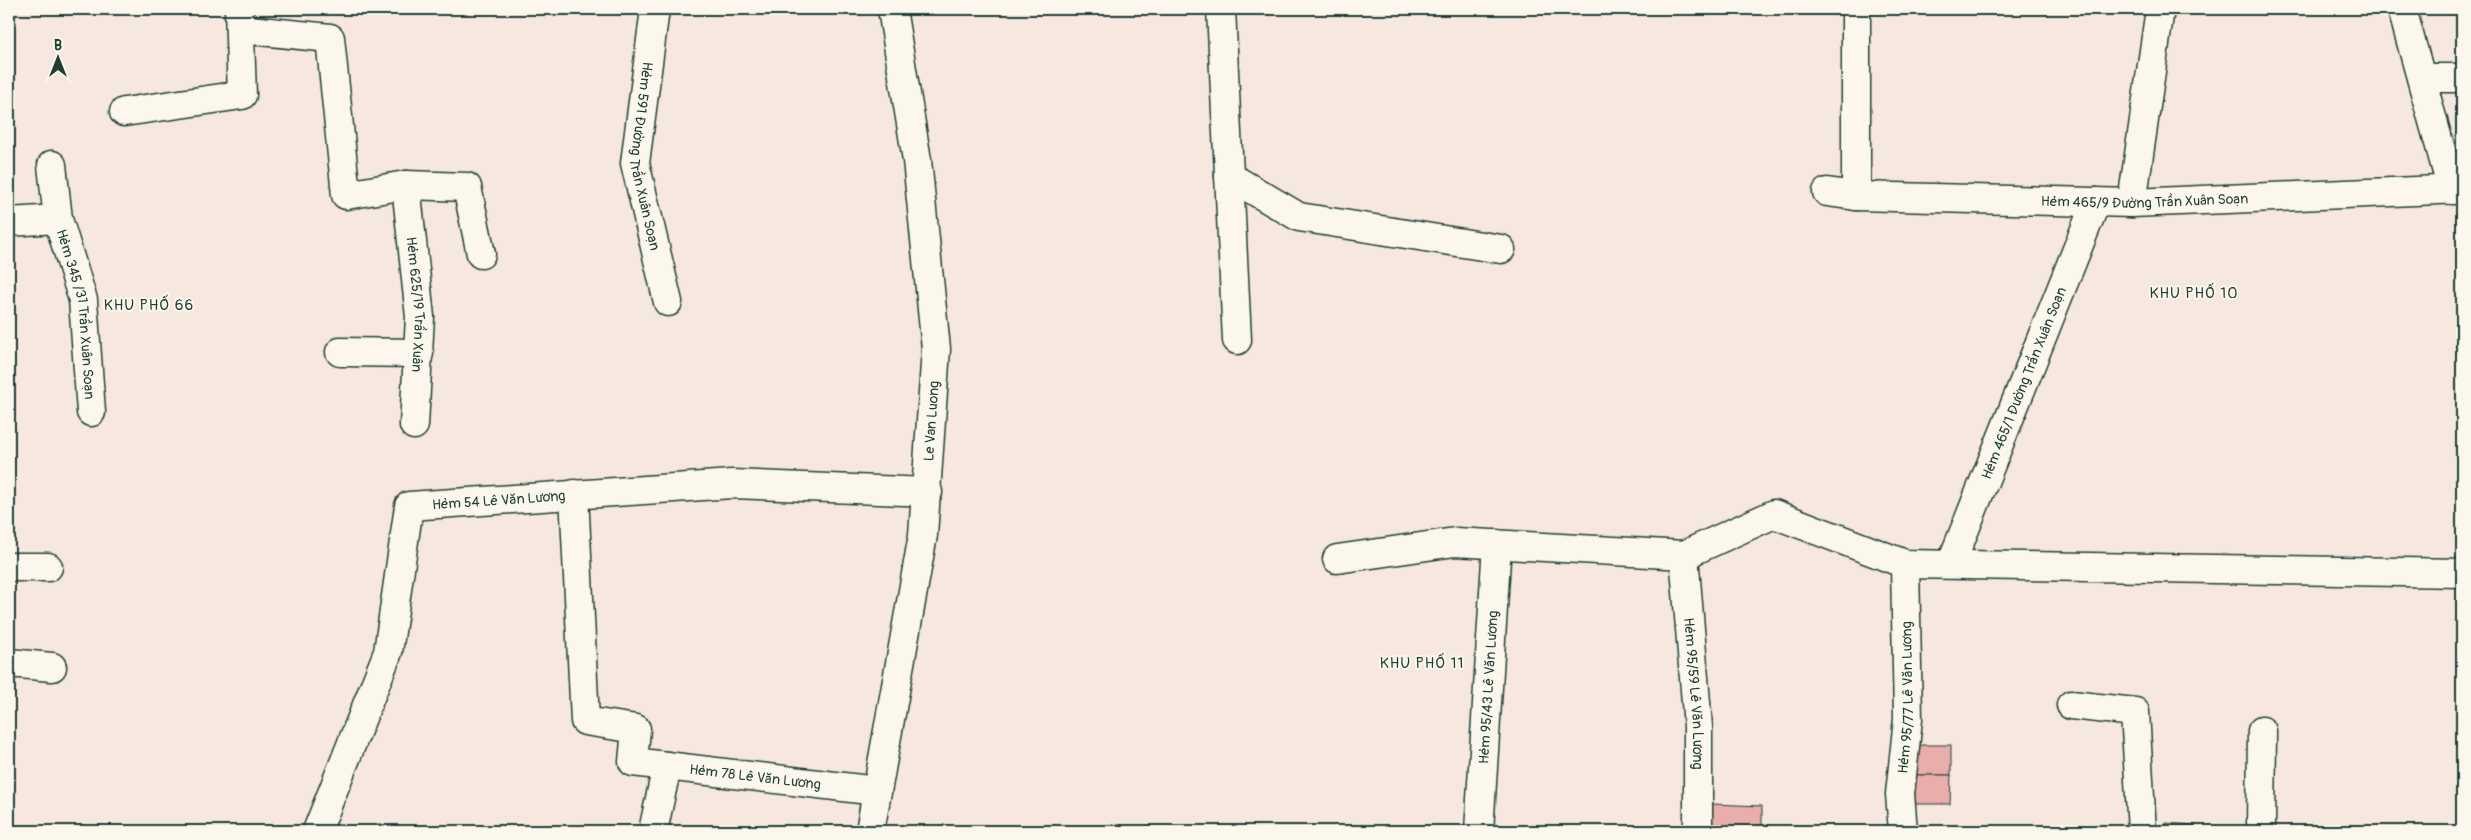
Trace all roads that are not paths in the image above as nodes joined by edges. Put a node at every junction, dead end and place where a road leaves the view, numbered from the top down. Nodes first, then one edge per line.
1 (655, 9) edge
2 (892, 9) edge
3 (1221, 9) edge
4 (1856, 9) edge
5 (2160, 9) edge
6 (2402, 9) edge
7 (240, 19) edge
8 (2422, 78) junction
9 (2462, 78) edge
10 (124, 112) dead end
11 (52, 165) dead end
12 (1229, 176) junction
13 (406, 185) junction
14 (2457, 190) edge
15 (1827, 192) dead end
16 (1856, 196) junction
17 (2096, 202) junction
18 (2132, 203) junction
19 (58, 219) junction
20 (9, 222) edge
21 (1501, 249) dead end
22 (481, 254) dead end
23 (668, 302) dead end
24 (1237, 340) dead end
25 (340, 352) dead end
26 (419, 353) junction
27 (91, 412) dead end
28 (414, 425) dead end
29 (928, 492) junction
30 (574, 494) junction
31 (1497, 544) junction
32 (1684, 555) junction
33 (1337, 560) dead end
34 (1905, 564) junction
35 (1951, 564) junction
36 (9, 567) edge
37 (48, 567) dead end
38 (2462, 573) edge
39 (9, 663) edge
40 (52, 666) dead end
41 (2071, 705) dead end
42 (2262, 731) dead end
43 (667, 766) junction
44 (877, 791) junction
45 (317, 831) edge
46 (653, 831) edge
47 (870, 831) edge
48 (1479, 831) edge
49 (1698, 831) edge
50 (1903, 831) edge
51 (2142, 831) edge
52 (2261, 831) edge

1 - 23 street, Hẻm 591 Đường Trần Xuân Soạn
2 - 29 street, Le Van Luong
3 - 12 street
4 - 16 street
5 - 18 street
6 - 8 street
7 - 10 street
7 - 13 street
8 - 9 street
8 - 14 street
11 - 19 street, Hẻm 345 /31 Trần Xuân Soạn
12 - 21 street
12 - 24 street
13 - 22 street
13 - 26 street, Hẻm 625/19 Trần Xuân
14 - 18 street, Hẻm 465/9 Đường Trần Xuân Soạn
15 - 16 street, Hẻm 465/9 Đường Trần Xuân Soạn
16 - 17 street, Hẻm 465/9 Đường Trần Xuân Soạn
17 - 18 street, Hẻm 465/9 Đường Trần Xuân Soạn
17 - 35 street, Hẻm 465/1 Đường Trần Xuân Soạn
19 - 20 street
19 - 27 street, Hẻm 345 /31 Trần Xuân Soạn
25 - 26 street
26 - 28 street, Hẻm 625/19 Trần Xuân
29 - 30 street, Hẻm 54 Lê Văn Lương
29 - 44 street, Le Van Luong
30 - 43 street, Hẻm 78 Lê Văn Lương
30 - 45 street, Hẻm 54 Lê Văn Lương
31 - 32 street
31 - 33 street
31 - 48 street, Hẻm 95/43 Lê Văn Lương
32 - 34 street
32 - 49 street, Hẻm 95/59 Lê Văn Lương
34 - 35 street
34 - 50 street, Hẻm 95/77 Lê Văn Lương
35 - 38 street
36 - 37 street
39 - 40 street
41 - 51 street
42 - 52 street
43 - 44 street, Hẻm 78 Lê Văn Lương
43 - 46 street
44 - 47 street, Le Van Luong

